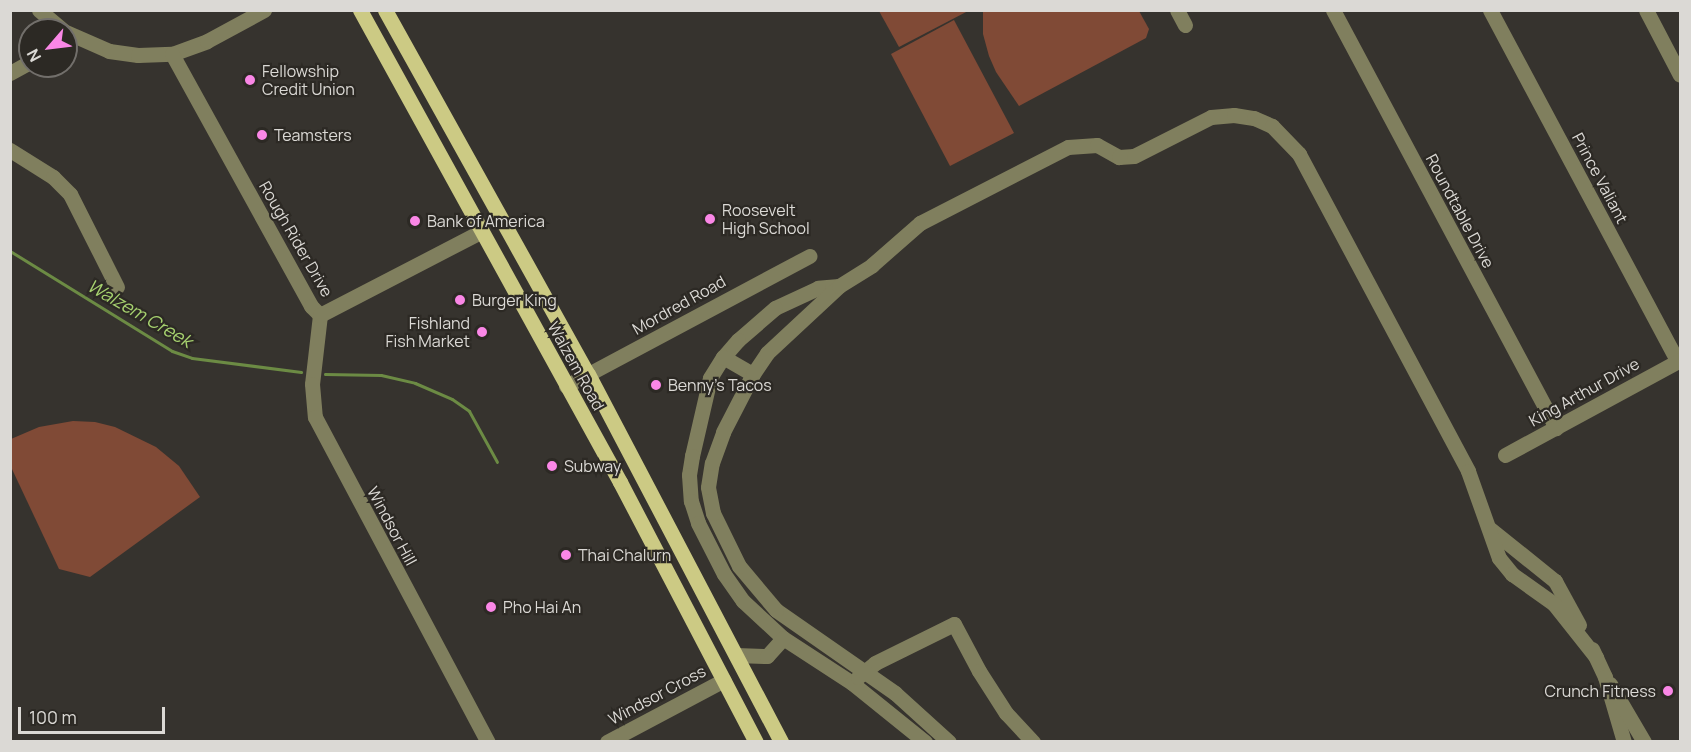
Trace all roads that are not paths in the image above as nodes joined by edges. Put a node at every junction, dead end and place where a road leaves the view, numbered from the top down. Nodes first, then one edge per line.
1 (264, 10) edge
2 (360, 10) edge
3 (385, 10) edge
4 (1177, 10) edge
5 (1333, 10) edge
6 (1490, 10) edge
7 (1646, 10) edge
8 (1185, 25) dead end
9 (78, 37) edge
10 (172, 54) junction
11 (1680, 75) edge
12 (10, 150) edge
13 (482, 231) junction
14 (809, 256) dead end
15 (839, 286) junction
16 (117, 287) dead end
17 (542, 292) junction
18 (775, 308) junction
19 (321, 315) junction
20 (793, 327) junction
21 (723, 357) junction
22 (1679, 361) edge
23 (753, 374) junction
24 (588, 375) junction
25 (566, 386) junction
26 (1556, 428) junction
27 (1505, 455) dead end
28 (1489, 528) junction
29 (1525, 557) junction
30 (1512, 574) junction
31 (783, 638) junction
32 (736, 654) junction
33 (1596, 657) junction
34 (865, 671) junction
35 (1605, 677) junction
36 (724, 680) junction
37 (852, 683) junction
38 (1026, 739) edge
39 (488, 741) edge
40 (607, 741) edge
41 (756, 741) edge
42 (780, 741) edge
43 (925, 741) edge
44 (949, 741) edge
45 (1624, 741) edge
46 (1644, 741) edge

1 - 10 street
2 - 13 main road, Walzem Road
3 - 17 main road, Walzem Road
4 - 8 street
5 - 26 street, Roundtable Drive
6 - 22 street, Prince Valiant
7 - 11 street
9 - 10 street
10 - 19 street, Rough Rider Drive
12 - 16 street
13 - 17 main road
13 - 19 street, Rough Rider Drive
13 - 25 main road, Walzem Road
14 - 24 street, Mordred Road
15 - 18 street
15 - 20 street
15 - 28 street
17 - 24 main road, Walzem Road
18 - 20 street
18 - 21 street
19 - 39 street, Windsor Hill
20 - 23 street
21 - 23 street
21 - 31 street
22 - 26 street, King Arthur Drive
23 - 34 street
24 - 25 street, Mordred Road
24 - 32 main road, Walzem Road
25 - 36 main road, Walzem Road
26 - 27 street, King Arthur Drive
28 - 29 street
28 - 30 street
29 - 30 street
29 - 33 street
30 - 33 street
31 - 32 street
31 - 37 street
32 - 42 main road, Walzem Road
33 - 35 street
34 - 37 street
34 - 38 street
34 - 44 street
35 - 45 street
35 - 46 street
36 - 40 street, Windsor Cross
36 - 41 main road, Walzem Road
36 - 42 main road
37 - 43 street

